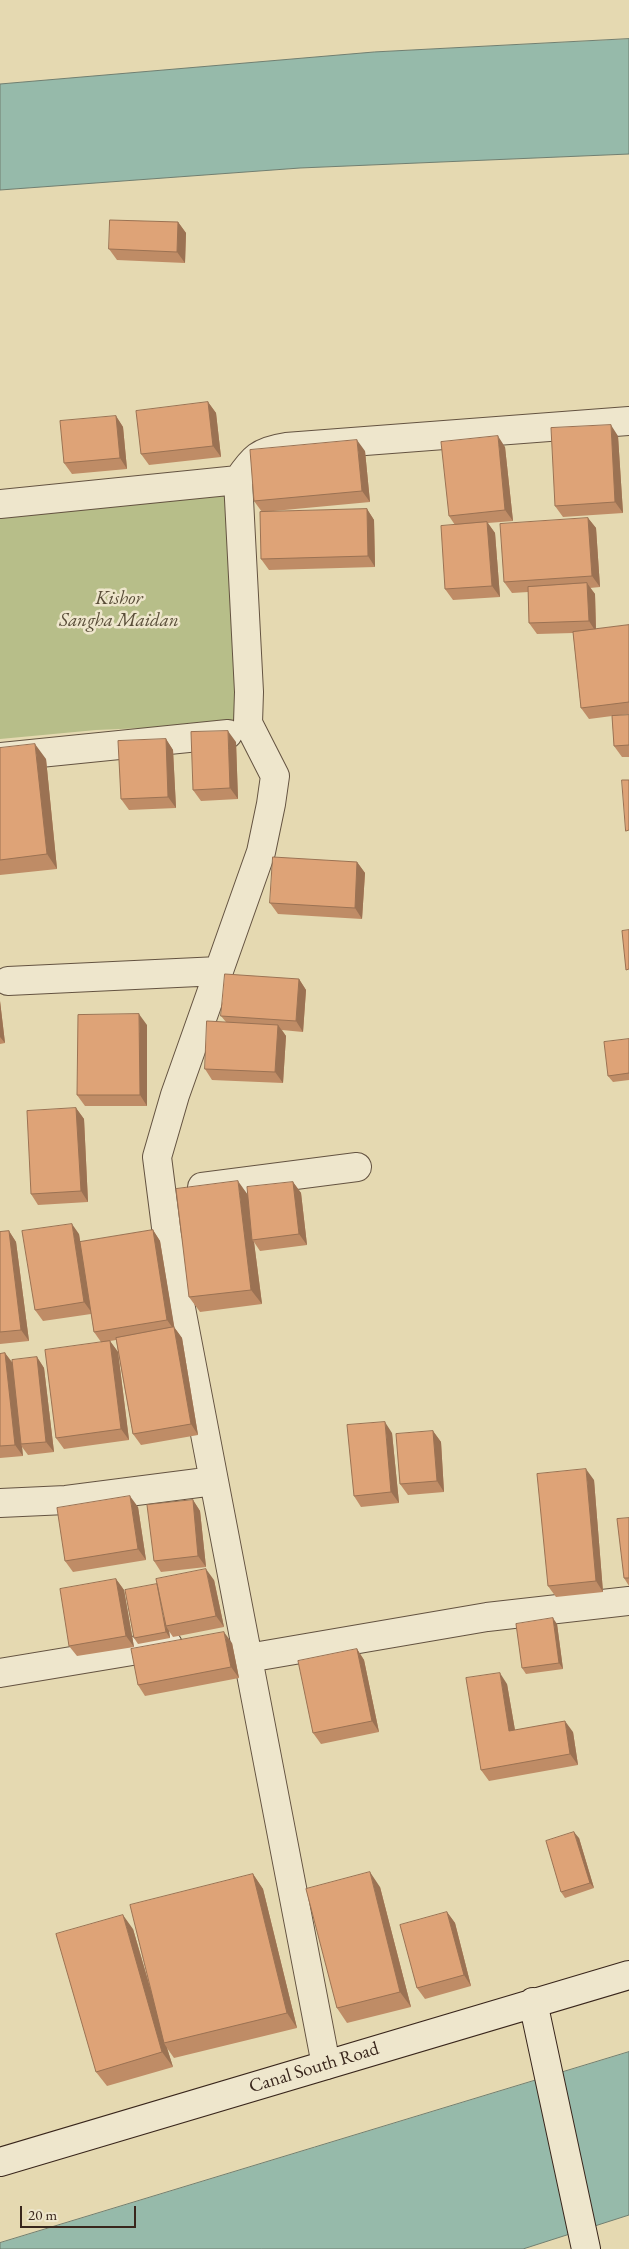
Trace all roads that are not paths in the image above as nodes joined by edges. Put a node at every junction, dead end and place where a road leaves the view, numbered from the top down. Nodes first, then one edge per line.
1 (629, 421) edge
2 (238, 480) junction
3 (0, 504) edge
4 (252, 731) junction
5 (0, 757) edge
6 (219, 971) junction
7 (8, 981) dead end
8 (357, 1166) dead end
9 (161, 1192) junction
10 (214, 1481) junction
11 (0, 1503) edge
12 (629, 1601) edge
13 (246, 1645) junction
14 (0, 1673) edge
15 (629, 1975) edge
16 (532, 2002) junction
17 (326, 2065) junction
18 (0, 2162) edge
19 (586, 2249) edge

1 - 2 street
2 - 3 street
2 - 4 street
4 - 5 street
4 - 6 street
6 - 7 street
6 - 9 street
8 - 9 street
9 - 10 street
10 - 11 street
10 - 13 street
12 - 13 street
13 - 14 street
13 - 17 street
15 - 16 street, Canal South Road
16 - 17 street, Canal South Road
16 - 19 street
17 - 18 street, Canal South Road

